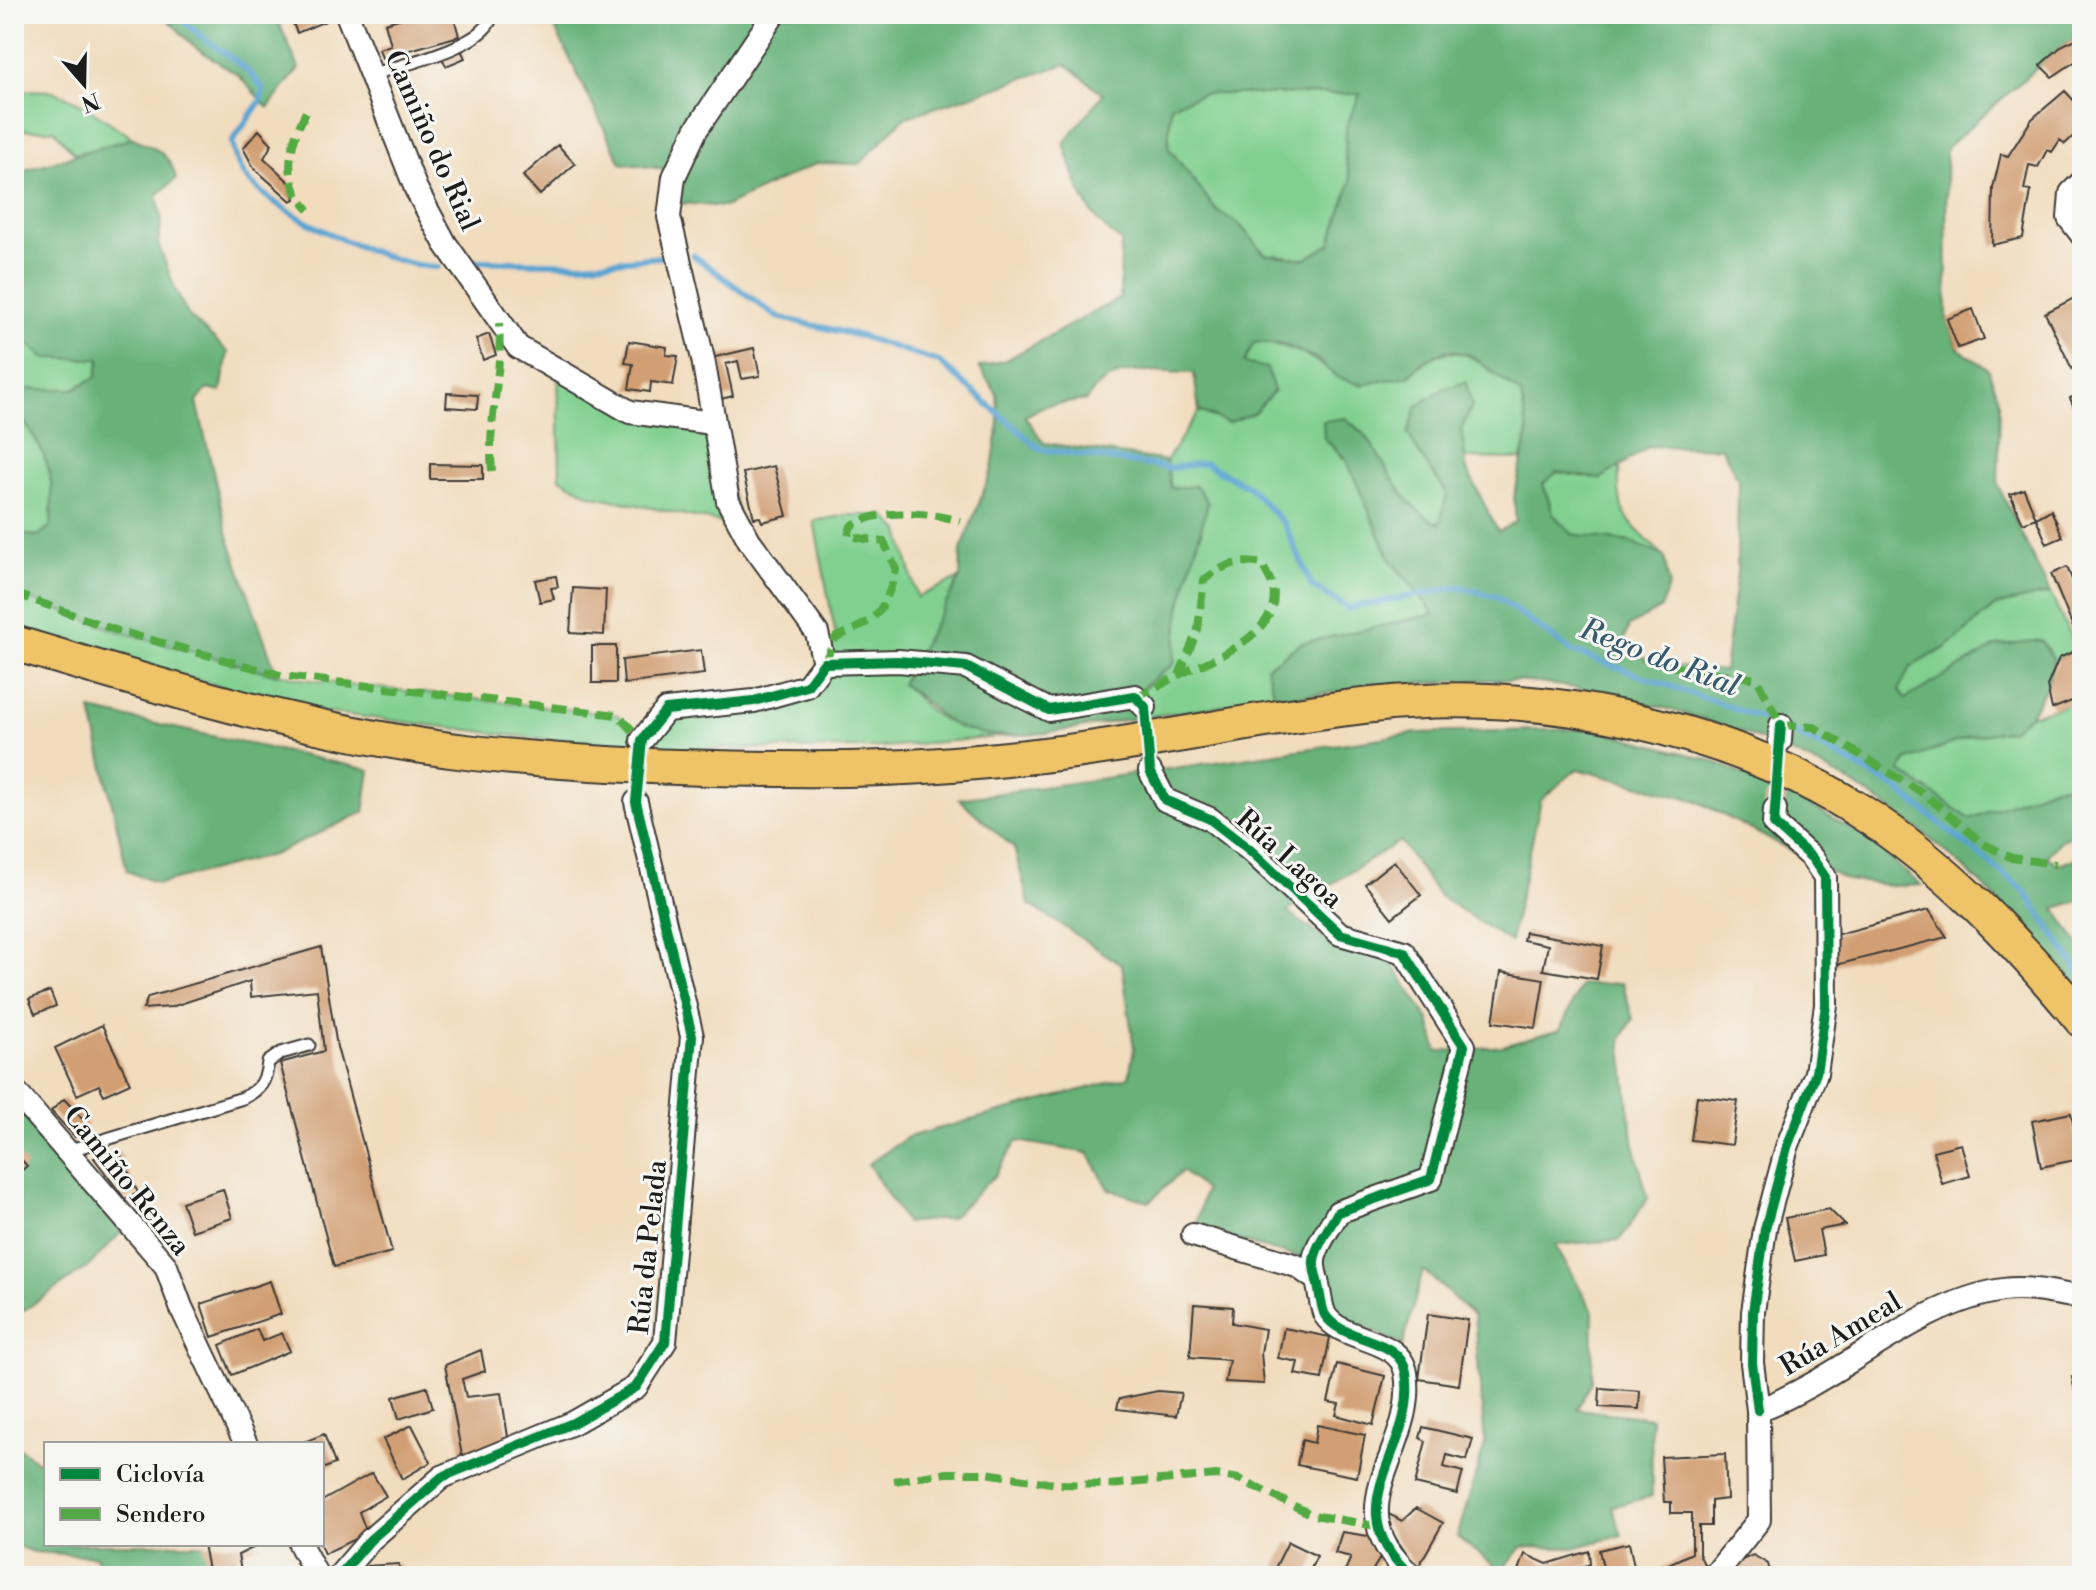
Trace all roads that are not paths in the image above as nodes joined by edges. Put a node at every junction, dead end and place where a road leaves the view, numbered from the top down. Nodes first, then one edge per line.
1 (347, 14) edge
2 (492, 14) edge
3 (774, 14) edge
4 (369, 75) junction
5 (2082, 182) edge
6 (2082, 235) edge
7 (712, 423) junction
8 (14, 643) edge
9 (824, 663) junction
10 (1145, 707) dead end
11 (642, 740) dead end
12 (1150, 771) dead end
13 (636, 802) dead end
14 (1775, 809) tunnel mouth
15 (2082, 1020) edge
16 (309, 1045) dead end
17 (17, 1096) edge
18 (67, 1151) junction
19 (1193, 1235) dead end
20 (1317, 1280) junction
21 (2082, 1298) edge
22 (1758, 1410) junction
23 (245, 1442) edge
24 (301, 1546) edge
25 (317, 1576) edge
26 (339, 1576) edge
27 (1412, 1576) edge
28 (1714, 1576) edge

1 - 4 street, Camiño do Rial
2 - 4 lane
3 - 7 street
4 - 7 street, Camiño do Rial
5 - 6 street
7 - 9 street
8 - 15 main road
9 - 10 street
9 - 11 street
12 - 20 street, Rúa Lagoa
13 - 26 street, Rúa da Pelada
14 - 22 street
16 - 18 lane
17 - 18 street, Camiño Renza
18 - 23 street, Camiño Renza
19 - 20 street
20 - 27 street, Rúa Lagoa
21 - 22 street, Rúa Ameal
22 - 28 street
24 - 25 street

